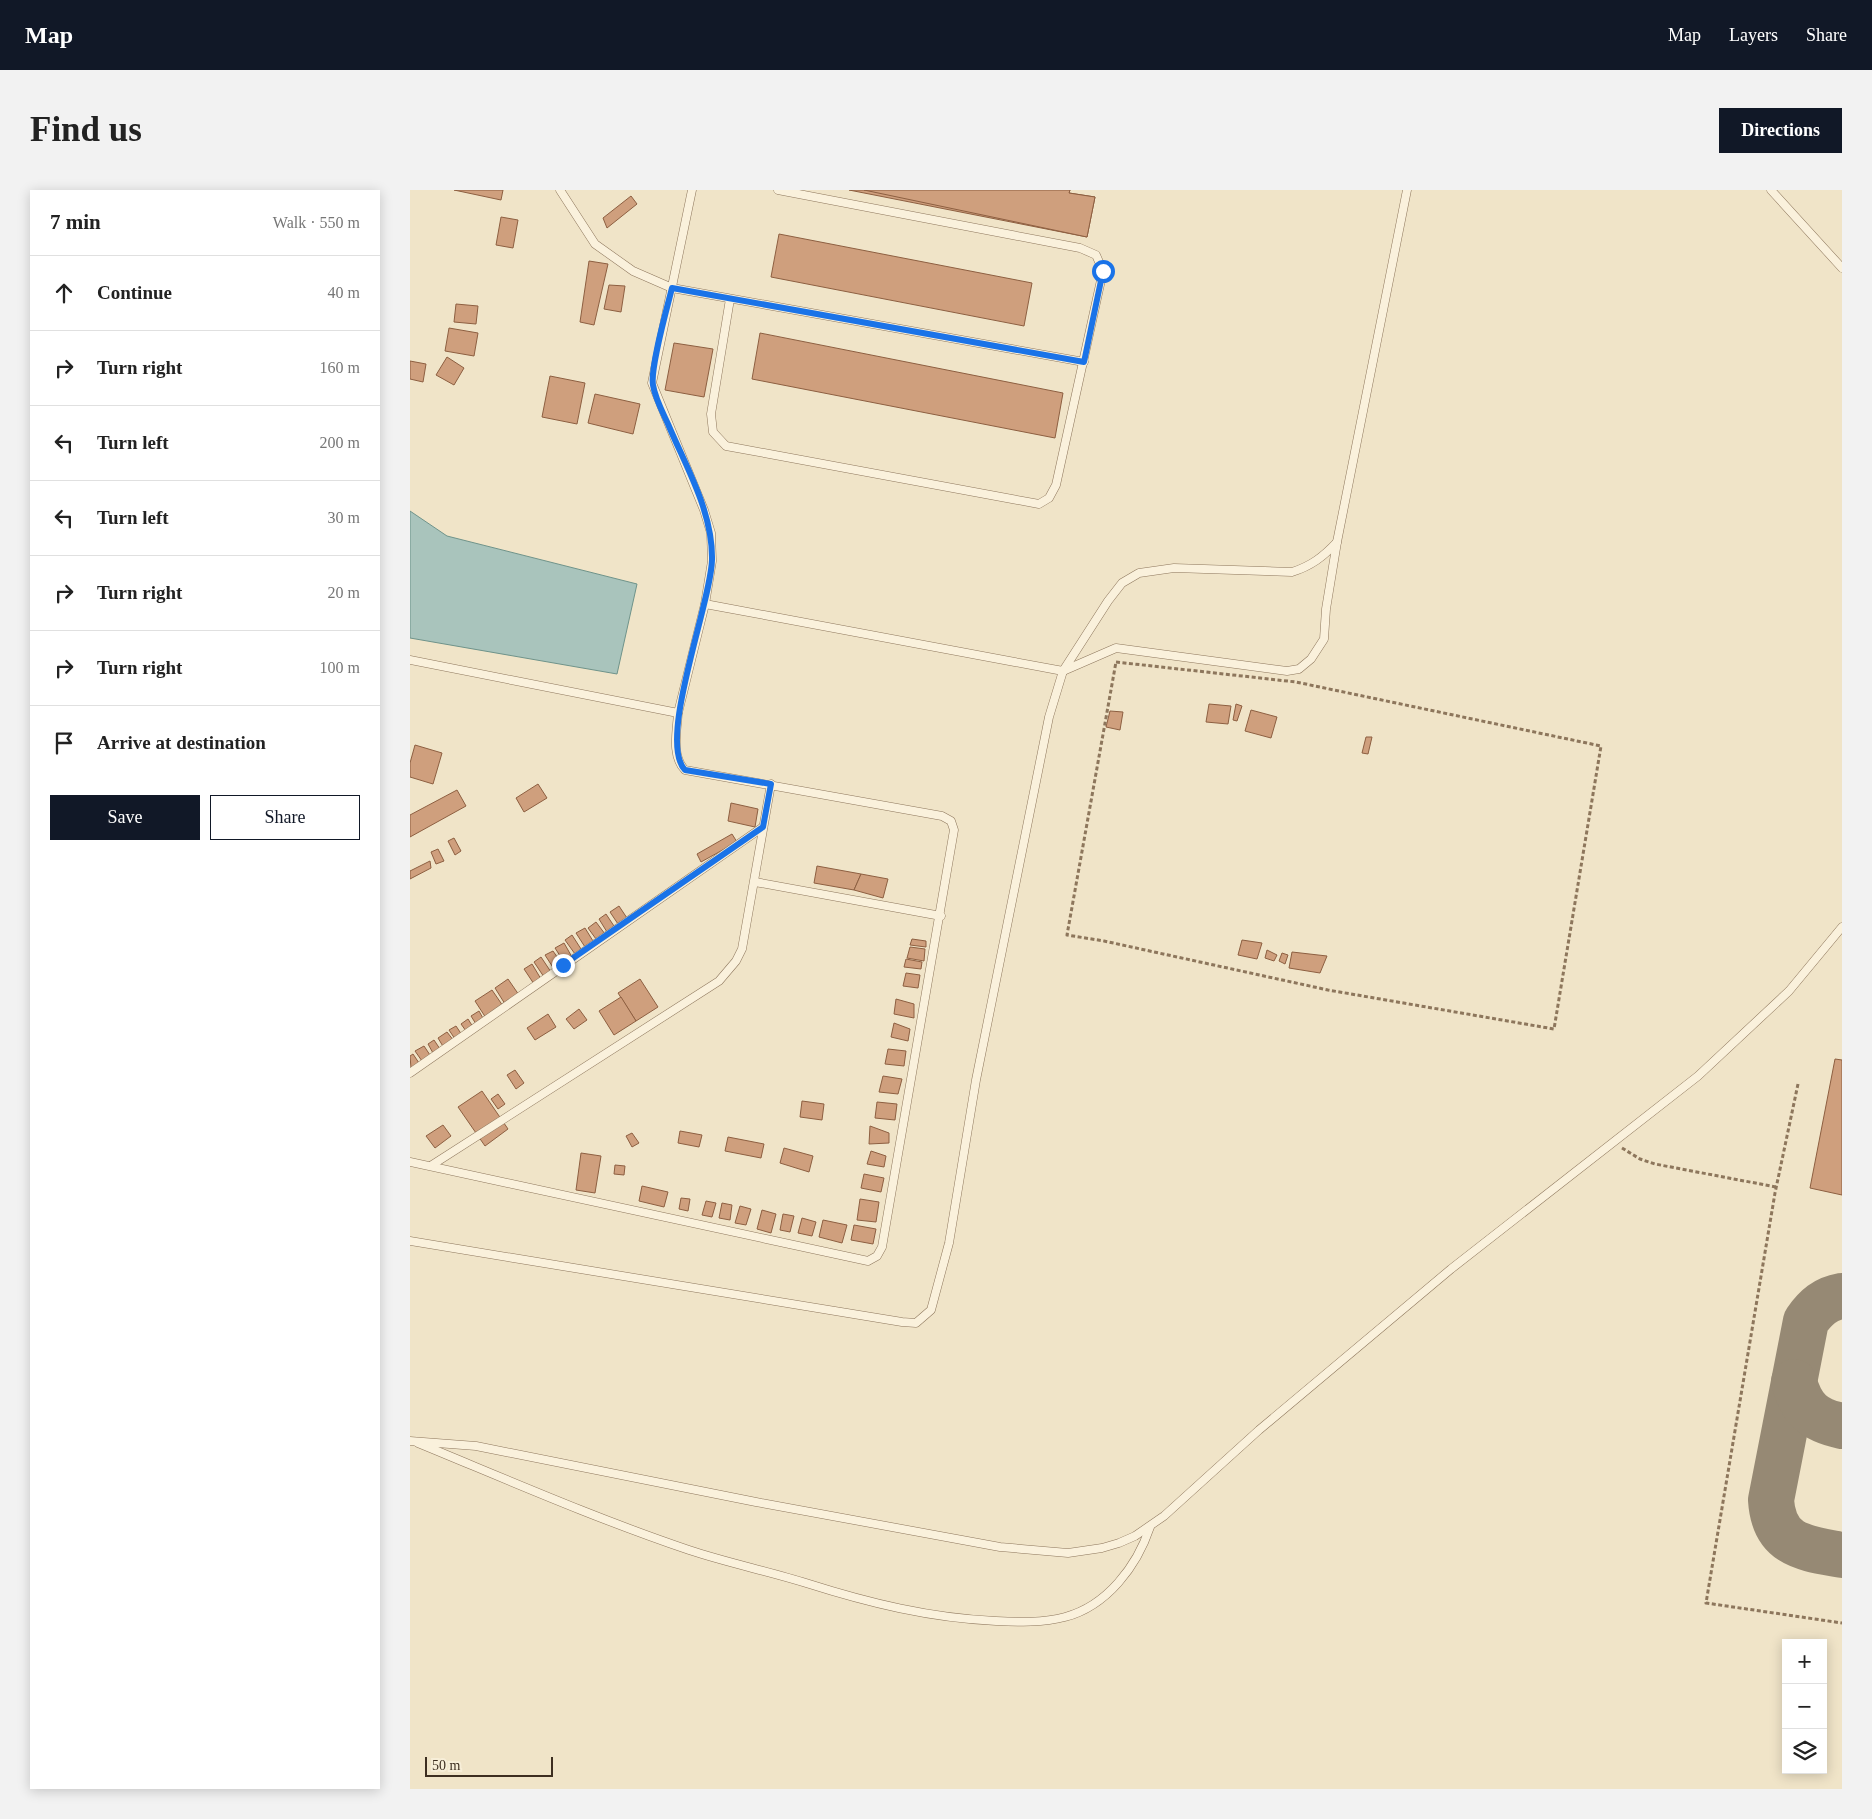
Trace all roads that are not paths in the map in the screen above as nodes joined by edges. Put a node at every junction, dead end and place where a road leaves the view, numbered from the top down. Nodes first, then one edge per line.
1 (560, 190) edge
2 (692, 190) edge
3 (778, 190) edge
4 (1408, 190) edge
5 (1771, 190) edge
6 (1842, 268) edge
7 (672, 288) junction
8 (730, 298) junction
9 (1084, 362) junction
10 (1337, 542) junction
11 (705, 604) junction
12 (410, 660) edge
13 (1064, 672) junction
14 (678, 713) junction
15 (771, 784) junction
16 (763, 827) junction
17 (755, 882) junction
18 (941, 916) junction
19 (1842, 927) edge
20 (410, 1073) edge
21 (410, 1162) edge
22 (432, 1165) junction
23 (410, 1241) edge
24 (411, 1440) edge
25 (1150, 1527) junction

1 - 7 lane
2 - 7 lane
3 - 9 lane
4 - 10 lane
5 - 6 lane
7 - 8 lane
7 - 11 lane
8 - 9 lane
8 - 9 lane
10 - 13 lane
10 - 13 lane
11 - 13 lane
11 - 14 lane
12 - 14 lane
13 - 23 lane
14 - 15 lane
15 - 16 lane
15 - 18 lane
16 - 17 lane
16 - 20 lane
17 - 18 lane
17 - 22 lane
18 - 22 lane
19 - 25 lane
21 - 22 lane
24 - 25 lane
24 - 25 lane

